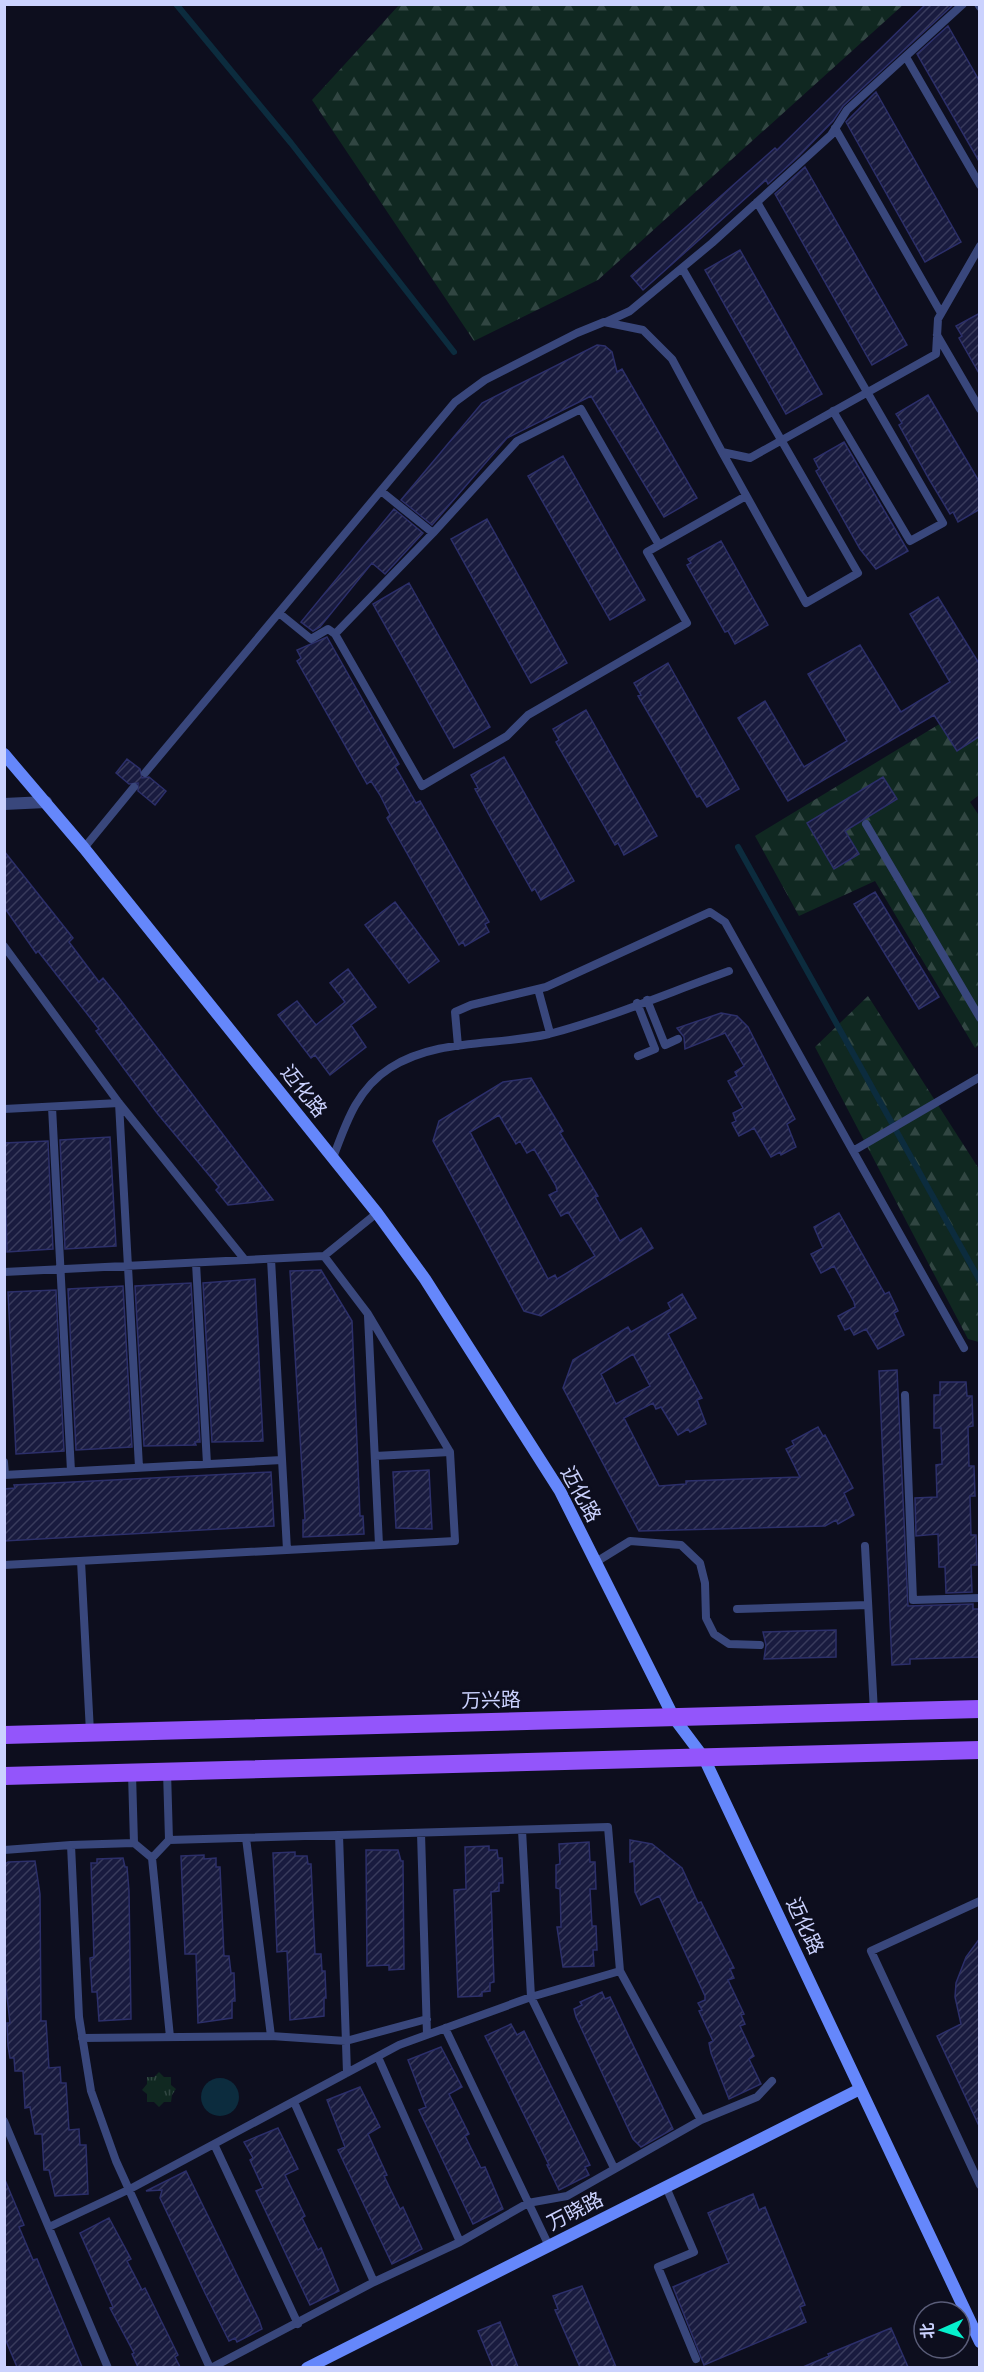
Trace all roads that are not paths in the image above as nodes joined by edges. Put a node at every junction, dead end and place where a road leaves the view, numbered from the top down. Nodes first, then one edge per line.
1 (963, 4) edge
2 (906, 57) junction
3 (835, 128) junction
4 (980, 185) edge
5 (757, 201) junction
6 (980, 246) edge
7 (682, 268) junction
8 (941, 313) junction
9 (604, 322) junction
10 (937, 335) junction
11 (869, 392) junction
12 (980, 409) edge
13 (833, 411) junction
14 (782, 440) junction
15 (722, 452) junction
16 (381, 491) junction
17 (746, 496) junction
18 (433, 533) junction
19 (659, 545) junction
20 (279, 612) junction
21 (334, 634) junction
22 (4, 754) edge
23 (145, 773) dead end
24 (134, 788) dead end
25 (46, 802) junction
26 (4, 804) edge
27 (866, 824) dead end
28 (84, 848) junction
29 (4, 946) edge
30 (729, 971) dead end
31 (538, 989) junction
32 (647, 1000) junction
33 (637, 1003) junction
34 (980, 1018) edge
35 (550, 1033) junction
36 (678, 1040) dead end
37 (665, 1045) junction
38 (458, 1046) junction
39 (655, 1049) junction
40 (638, 1056) dead end
41 (980, 1077) edge
42 (119, 1103) junction
43 (52, 1107) junction
44 (4, 1109) edge
45 (853, 1150) junction
46 (333, 1158) junction
47 (377, 1213) junction
48 (324, 1256) junction
49 (271, 1259) junction
50 (245, 1260) junction
51 (196, 1263) junction
52 (128, 1266) junction
53 (61, 1269) junction
54 (4, 1272) edge
55 (368, 1314) junction
56 (964, 1348) dead end
57 (905, 1395) dead end
58 (450, 1452) junction
59 (375, 1456) junction
60 (282, 1460) junction
61 (4, 1462) edge
62 (207, 1464) junction
63 (139, 1467) junction
64 (71, 1471) junction
65 (5, 1475) edge
66 (379, 1545) junction
67 (865, 1546) dead end
68 (287, 1550) junction
69 (81, 1561) junction
70 (596, 1562) junction
71 (4, 1565) edge
72 (980, 1598) edge
73 (868, 1605) junction
74 (737, 1609) dead end
75 (760, 1646) dead end
76 (980, 1709) edge
77 (874, 1712) junction
78 (674, 1718) junction
79 (90, 1732) junction
80 (4, 1735) edge
81 (980, 1750) edge
82 (704, 1758) junction
83 (167, 1772) junction
84 (132, 1773) junction
85 (4, 1776) edge
86 (522, 1830) junction
87 (421, 1833) junction
88 (339, 1835) junction
89 (246, 1838) junction
90 (169, 1840) junction
91 (134, 1843) junction
92 (71, 1845) junction
93 (4, 1850) edge
94 (152, 1858) junction
95 (980, 1900) edge
96 (620, 1971) junction
97 (531, 1997) junction
98 (427, 2019) junction
99 (445, 2028) junction
100 (427, 2035) junction
101 (271, 2036) junction
102 (170, 2037) junction
103 (82, 2038) junction
104 (346, 2041) junction
105 (378, 2056) junction
106 (347, 2073) junction
107 (772, 2081) dead end
108 (860, 2089) junction
109 (294, 2102) junction
110 (701, 2120) junction
111 (4, 2121) edge
112 (214, 2145) junction
113 (614, 2168) junction
114 (980, 2185) edge
115 (666, 2187) junction
116 (130, 2190) junction
117 (528, 2203) junction
118 (49, 2227) junction
119 (460, 2242) junction
120 (549, 2246) junction
121 (374, 2282) junction
122 (298, 2324) junction
123 (980, 2342) edge
124 (696, 2359) dead end
125 (108, 2367) edge
126 (211, 2367) edge
127 (307, 2367) edge

1 - 2 lane
2 - 3 lane
2 - 4 lane
3 - 5 lane
3 - 8 lane
5 - 7 lane
5 - 11 lane
6 - 8 lane
7 - 9 lane
7 - 14 lane
8 - 10 lane
9 - 15 lane
9 - 16 lane
10 - 11 lane
10 - 12 lane
11 - 13 lane
11 - 13 lane
13 - 14 lane
14 - 15 lane
14 - 17 lane
15 - 17 lane
16 - 18 lane
16 - 20 lane
17 - 19 lane
18 - 19 lane
18 - 21 lane
19 - 21 lane
20 - 21 lane
20 - 23 lane
22 - 25 street, 迈化路
24 - 28 lane
25 - 26 street
25 - 28 street, 迈化路
27 - 34 lane
28 - 46 street, 迈化路
29 - 42 lane
30 - 32 lane
31 - 35 lane
31 - 38 lane
31 - 45 lane
32 - 33 lane
32 - 37 lane
33 - 35 lane
33 - 39 lane
35 - 38 lane
36 - 37 lane
37 - 39 lane
38 - 46 lane
39 - 40 lane
41 - 45 lane
42 - 43 lane
42 - 50 lane
42 - 52 lane
43 - 44 lane
43 - 53 lane
45 - 56 lane
46 - 47 street, 迈化路
47 - 48 lane
47 - 70 street, 迈化路
48 - 49 lane
48 - 55 lane
49 - 50 lane
49 - 60 lane
50 - 51 lane
51 - 52 lane
51 - 62 lane
52 - 53 lane
52 - 63 lane
53 - 54 lane
53 - 64 lane
55 - 58 lane
55 - 59 lane
57 - 72 lane
58 - 59 lane
58 - 66 lane
59 - 66 lane
60 - 62 lane
60 - 68 lane
61 - 65 lane
62 - 63 lane
63 - 64 lane
64 - 65 lane
66 - 68 lane
67 - 73 lane
68 - 69 lane
69 - 71 lane
69 - 79 lane
70 - 75 lane
70 - 78 street, 迈化路
73 - 74 lane
73 - 77 lane
76 - 77 main road, 万兴路
77 - 78 main road, 万兴路
78 - 79 main road, 万兴路
78 - 82 street, 迈化路
79 - 80 main road, 万兴路
81 - 82 main road
82 - 83 main road
82 - 108 street, 迈化路
83 - 84 main road
83 - 90 lane
84 - 85 main road
84 - 91 lane
86 - 87 lane
86 - 96 lane
86 - 97 lane
87 - 88 lane
87 - 98 lane
88 - 89 lane
88 - 104 lane
89 - 90 lane
89 - 101 lane
90 - 94 lane
91 - 92 lane
91 - 94 lane
92 - 93 lane
92 - 103 lane
94 - 102 lane
95 - 114 lane
96 - 97 lane
96 - 110 lane
97 - 99 lane
97 - 113 lane
98 - 100 lane
98 - 104 lane
99 - 100 lane
99 - 117 lane
100 - 105 lane
101 - 102 lane
101 - 104 lane
102 - 103 lane
103 - 116 lane
104 - 106 lane
105 - 106 lane
105 - 119 lane
106 - 109 lane
107 - 110 lane
108 - 115 street, 万晓路
108 - 123 street, 迈化路
109 - 112 lane
109 - 121 lane
110 - 113 lane
111 - 118 lane
112 - 116 lane
112 - 122 lane
113 - 117 lane
115 - 120 street, 万晓路
115 - 124 lane
116 - 118 lane
116 - 126 lane
117 - 119 lane
117 - 120 lane
118 - 125 lane
119 - 121 lane
120 - 127 street, 万晓路
121 - 122 lane
122 - 126 lane

